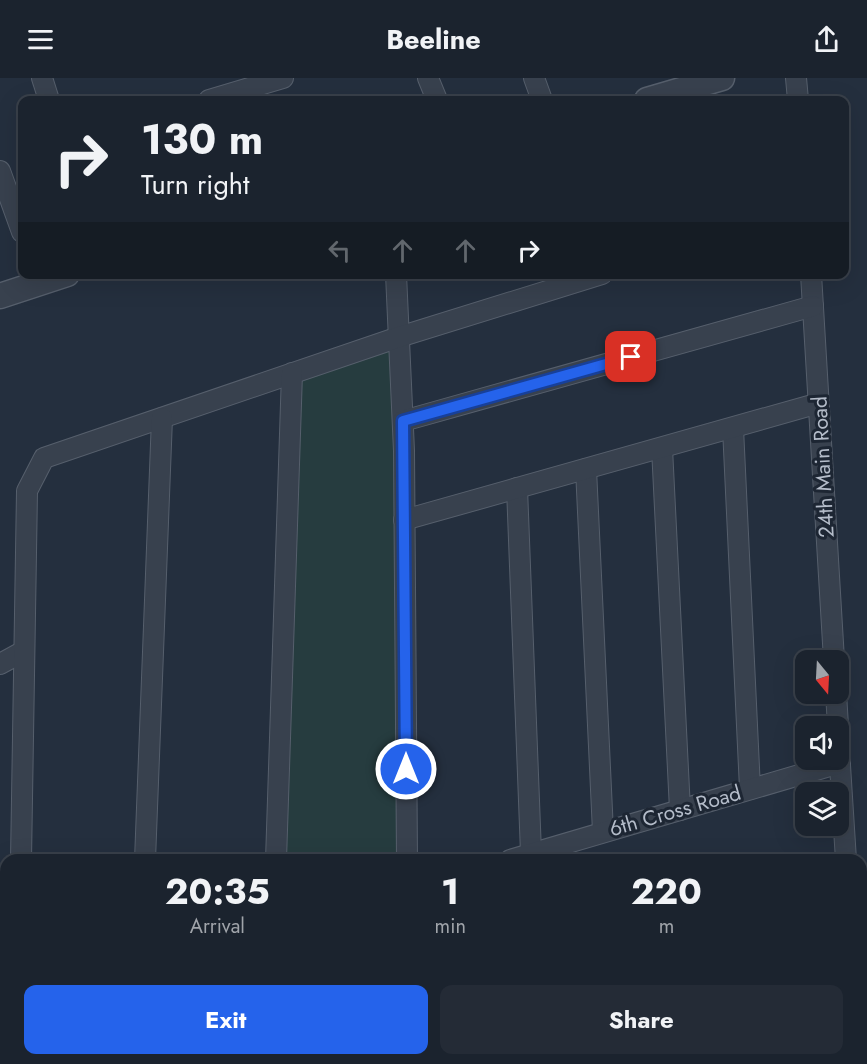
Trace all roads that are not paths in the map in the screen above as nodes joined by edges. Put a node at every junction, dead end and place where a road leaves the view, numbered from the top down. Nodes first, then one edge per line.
1 (42, 78) edge
2 (283, 78) edge
3 (428, 78) edge
4 (534, 78) edge
5 (722, 78) edge
6 (796, 78) edge
7 (678, 84) edge
8 (48, 96) edge
9 (222, 96) edge
10 (435, 96) edge
11 (541, 96) edge
12 (655, 96) edge
13 (798, 96) edge
14 (0, 171) edge
15 (18, 221) edge
16 (40, 279) edge
17 (396, 279) edge
18 (586, 279) edge
19 (811, 279) edge
20 (0, 296) edge
21 (813, 306) junction
22 (399, 337) junction
23 (292, 373) junction
24 (819, 403) junction
25 (162, 418) junction
26 (403, 421) junction
27 (733, 428) junction
28 (662, 448) junction
29 (586, 469) junction
30 (517, 488) junction
31 (405, 520) junction
32 (833, 650) edge
33 (24, 651) junction
34 (0, 664) edge
35 (816, 770) edge
36 (840, 770) edge
37 (750, 789) junction
38 (680, 810) junction
39 (603, 832) junction
40 (531, 853) junction
41 (21, 854) edge
42 (145, 854) edge
43 (276, 854) edge
44 (407, 854) edge
45 (528, 854) edge
46 (846, 854) edge

1 - 8 street
2 - 9 street
3 - 10 street
4 - 11 street
5 - 7 street
6 - 13 street
7 - 12 street
14 - 15 street
16 - 20 street
17 - 22 street
18 - 22 street
19 - 21 street, 24th Main Road
21 - 24 street, 24th Main Road
21 - 26 street
22 - 23 street
22 - 26 street
23 - 25 street
23 - 43 street
24 - 27 street
24 - 32 street, 24th Main Road
25 - 33 street
25 - 42 street
26 - 31 street
27 - 28 street
27 - 37 street
28 - 29 street
28 - 38 street
29 - 30 street
29 - 39 street
30 - 31 street
30 - 40 street
31 - 44 street
33 - 34 street
33 - 41 street
35 - 37 street, 6th Cross Road
36 - 46 street
37 - 38 street, 6th Cross Road
38 - 39 street, 6th Cross Road
39 - 40 street, 6th Cross Road
40 - 45 street, 6th Cross Road

